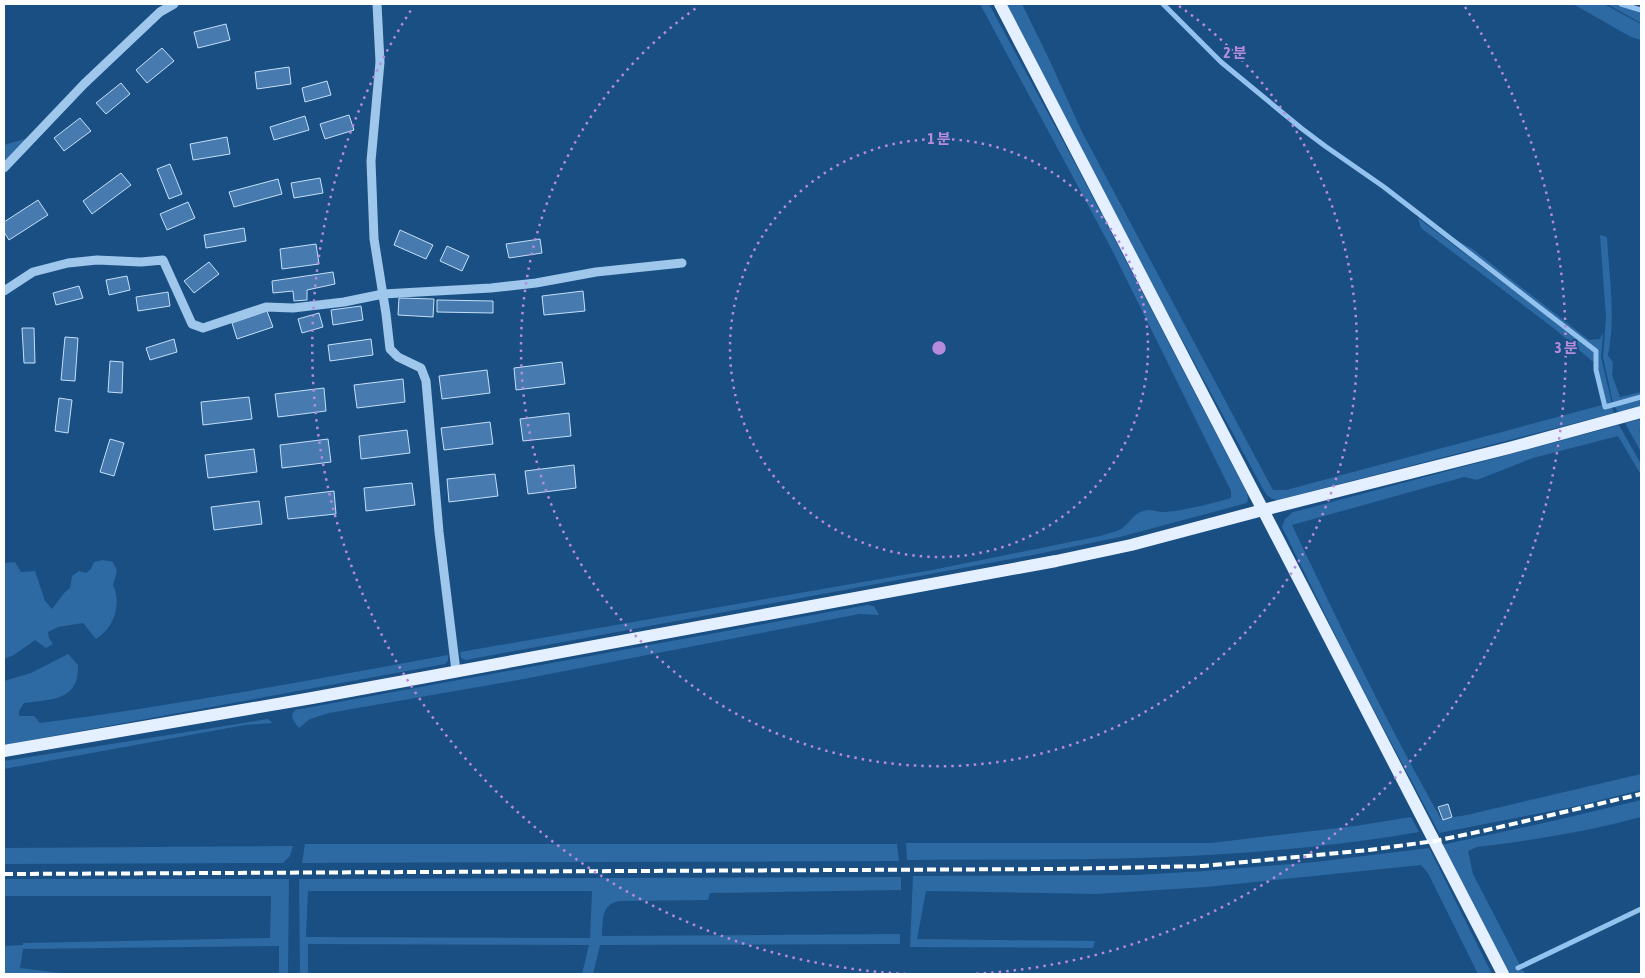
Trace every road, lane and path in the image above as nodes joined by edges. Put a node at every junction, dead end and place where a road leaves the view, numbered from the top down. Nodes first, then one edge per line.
1 (174, 4) edge
2 (377, 4) edge
3 (1000, 4) edge
4 (4, 168) edge
5 (682, 263) dead end
6 (4, 291) edge
7 (383, 294) junction
8 (1641, 412) edge
9 (1263, 510) junction
10 (456, 671) junction
11 (4, 752) edge
12 (1503, 974) edge

1 - 4 street
2 - 7 street
3 - 9 main road
5 - 7 street
6 - 7 street
7 - 10 street
8 - 9 main road
9 - 10 main road
9 - 12 main road
10 - 11 main road

